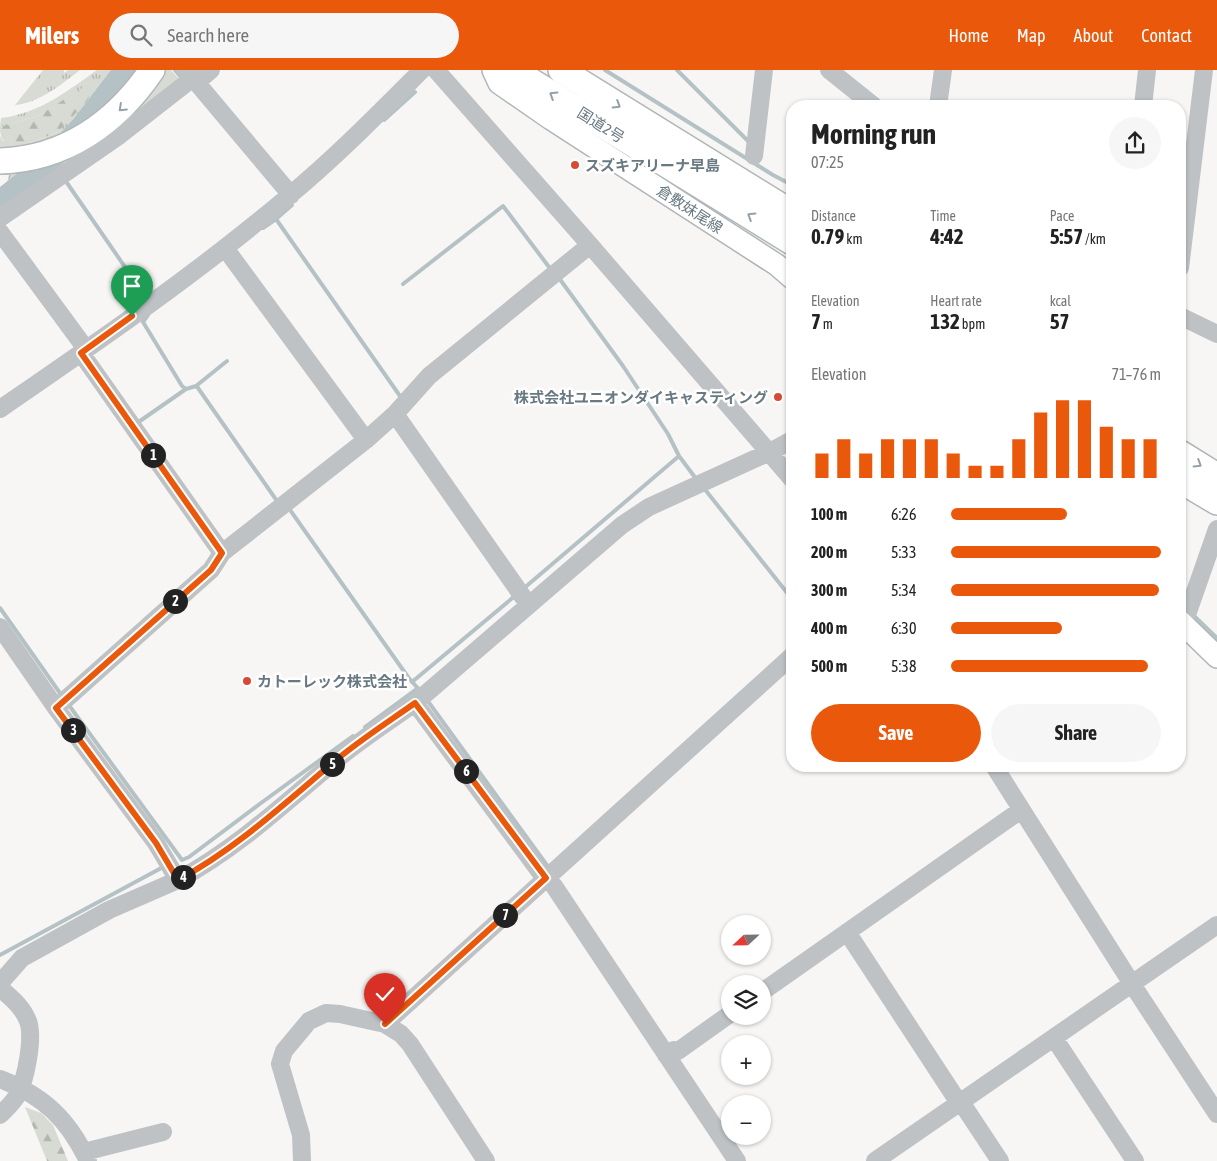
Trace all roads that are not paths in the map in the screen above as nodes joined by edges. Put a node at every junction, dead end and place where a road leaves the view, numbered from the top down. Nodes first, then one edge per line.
1 (152, 70) edge
2 (211, 70) edge
3 (422, 70) edge
4 (436, 70) edge
5 (493, 70) edge
6 (513, 70) edge
7 (561, 70) edge
8 (764, 70) edge
9 (829, 70) edge
10 (943, 70) edge
11 (1147, 70) edge
12 (1204, 70) edge
13 (192, 77) edge
14 (866, 100) edge
15 (939, 100) edge
16 (1144, 100) edge
17 (754, 156) dead end
18 (7, 160) edge
19 (291, 195) junction
20 (786, 209) edge
21 (0, 218) edge
22 (1186, 218) edge
23 (0, 232) edge
24 (786, 238) edge
25 (590, 245) junction
26 (228, 251) junction
27 (786, 273) edge
28 (1186, 319) edge
29 (1217, 334) edge
30 (84, 351) junction
31 (0, 409) edge
32 (398, 418) junction
33 (366, 440) junction
34 (786, 443) edge
35 (770, 452) junction
36 (1186, 457) edge
37 (786, 472) edge
38 (1217, 476) edge
39 (1186, 484) edge
40 (1217, 502) edge
41 (1217, 529) edge
42 (222, 553) junction
43 (520, 594) dead end
44 (1186, 612) edge
45 (1186, 619) edge
46 (0, 627) edge
47 (1217, 657) edge
48 (786, 661) edge
49 (62, 703) junction
50 (415, 703) junction
51 (998, 772) edge
52 (1021, 810) junction
53 (172, 869) junction
54 (547, 874) junction
55 (1217, 925) edge
56 (847, 932) junction
57 (0, 982) edge
58 (1132, 984) junction
59 (771, 986) edge
60 (0, 988) edge
61 (721, 1020) edge
62 (385, 1024) junction
63 (1054, 1038) junction
64 (669, 1053) junction
65 (0, 1080) edge
66 (20, 1087) junction
67 (960, 1103) junction
68 (1217, 1114) edge
69 (0, 1115) edge
70 (163, 1132) dead end
71 (86, 1156) edge
72 (302, 1161) edge
73 (486, 1161) edge
74 (737, 1161) edge
75 (875, 1161) edge
76 (1000, 1161) edge
77 (1135, 1161) edge

1 -> 18 highway
2 - 13 street
3 - 19 street
4 - 25 street
5 - 27 main road, 倉敷妹尾線
24 -> 6 highway, 国道2号
7 -> 20 highway, 国道2号
8 - 17 street
9 - 14 street
10 - 15 street
11 - 16 street
12 - 22 street
13 - 19 street
13 - 21 street
19 - 26 street
23 - 30 street
25 - 32 street
25 - 35 street
26 - 30 street
26 - 33 street
28 - 29 street
30 - 31 street
30 - 42 street
32 - 33 street
32 - 43 street
33 - 42 street
34 - 35 street
35 - 37 street
35 - 50 street
36 -> 38 highway
39 - 40 highway
41 - 44 street
42 - 49 street
45 - 47 main road
46 - 49 street
48 - 54 street
49 - 53 street
50 - 53 street
50 - 54 street
51 - 52 street
52 - 56 street
52 - 58 street
53 - 57 street
54 - 62 street
54 - 64 street
55 - 58 street
56 - 59 street
56 - 67 street
58 - 63 street
58 - 68 street
60 - 66 street
61 - 64 street
62 - 72 street
62 - 73 street
63 - 67 street
63 - 77 street
64 - 74 street
65 - 66 street
66 - 69 street
66 - 71 street
67 - 75 street
67 - 76 street
70 - 71 street

